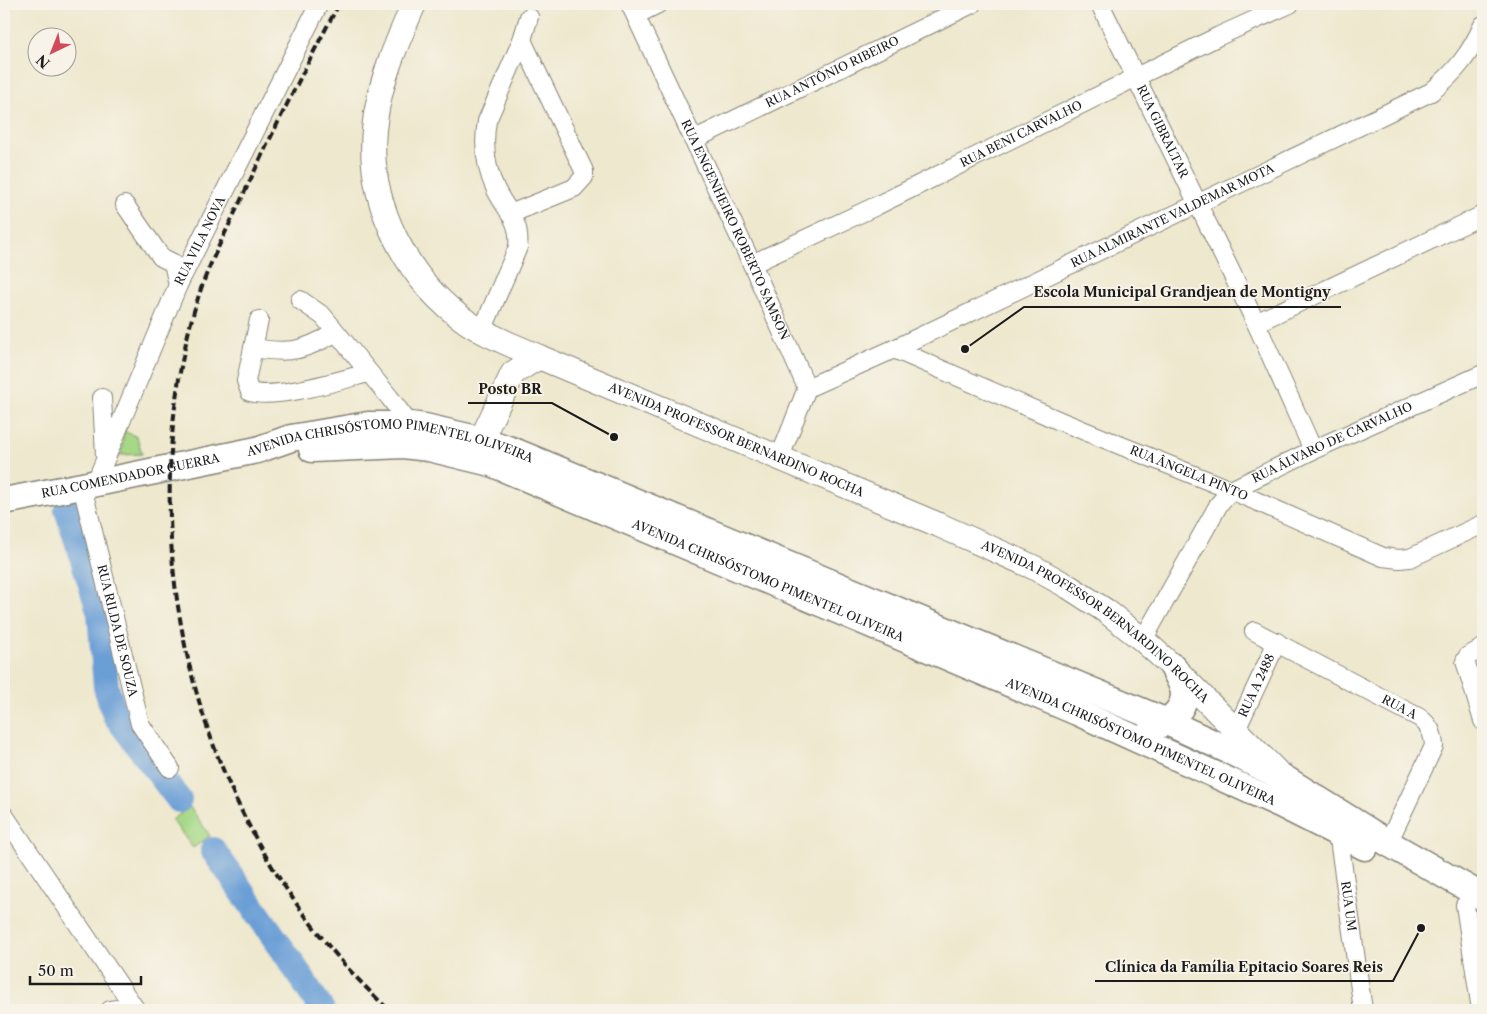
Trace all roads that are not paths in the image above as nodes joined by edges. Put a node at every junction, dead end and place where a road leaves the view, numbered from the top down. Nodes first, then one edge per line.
1 (319, 4) edge
2 (414, 4) edge
3 (658, 4) edge
4 (972, 4) edge
5 (1100, 4) edge
6 (1290, 4) edge
7 (633, 9) edge
8 (529, 18) dead end
9 (1483, 25) edge
10 (522, 40) junction
11 (1135, 78) junction
12 (693, 140) junction
13 (1198, 202) junction
14 (126, 206) dead end
15 (510, 214) junction
16 (1483, 215) edge
17 (752, 264) junction
18 (178, 285) junction
19 (300, 300) dead end
20 (259, 320) dead end
21 (1256, 323) junction
22 (335, 333) junction
23 (492, 335) junction
24 (253, 348) junction
25 (894, 349) junction
26 (539, 356) junction
27 (368, 373) junction
28 (513, 373) junction
29 (1483, 374) edge
30 (806, 388) junction
31 (102, 398) dead end
32 (410, 425) junction
33 (257, 450) junction
34 (1313, 450) junction
35 (486, 452) junction
36 (780, 457) junction
37 (106, 458) junction
38 (84, 486) junction
39 (1231, 490) junction
40 (4, 501) edge
41 (1483, 524) edge
42 (1254, 630) dead end
43 (1143, 640) junction
44 (1277, 642) junction
45 (1483, 648) edge
46 (1173, 667) junction
47 (1093, 718) junction
48 (1483, 721) edge
49 (1166, 722) junction
50 (1236, 730) junction
51 (170, 768) dead end
52 (1282, 777) junction
53 (4, 815) edge
54 (1338, 832) junction
55 (1388, 843) junction
56 (1477, 905) edge
57 (134, 1008) edge
58 (110, 1010) edge
59 (1363, 1010) edge
60 (1481, 1010) edge

1 - 18 street, RUA VILA NOVA
2 - 23 main road, AVENIDA PROFESSOR BERNARDINO ROCHA
3 - 7 street
4 - 12 street, RUA ANTÔNIO RIBEIRO
5 - 11 street, RUA GIBRALTAR
6 - 11 street, RUA BENI CARVALHO
7 - 12 street, RUA ENGENHEIRO ROBERTO SAMSON
8 - 10 street
9 - 13 street, RUA ALMIRANTE VALDEMAR MOTA
10 - 15 street
10 - 15 street
11 - 13 street, RUA GIBRALTAR
11 - 17 street, RUA BENI CARVALHO
12 - 17 street, RUA ENGENHEIRO ROBERTO SAMSON
13 - 21 street, RUA GIBRALTAR
13 - 25 street, RUA ALMIRANTE VALDEMAR MOTA
14 - 18 street
15 - 23 street
16 - 21 street
17 - 30 street, RUA ENGENHEIRO ROBERTO SAMSON
18 - 37 street, RUA VILA NOVA
19 - 22 street
20 - 24 street
21 - 34 street, RUA GIBRALTAR
22 - 24 street
22 - 27 street
23 - 26 main road, AVENIDA PROFESSOR BERNARDINO ROCHA
23 - 28 main road
24 - 27 street
25 - 30 street, RUA ALMIRANTE VALDEMAR MOTA
25 - 39 street, RUA ÂNGELA PINTO
26 - 28 main road
26 - 36 main road, AVENIDA PROFESSOR BERNARDINO ROCHA
27 - 32 street
28 - 35 main road
29 - 34 street, RUA ÁLVARO DE CARVALHO
30 - 36 street
31 - 37 street
32 - 33 main road, AVENIDA CHRISÓSTOMO PIMENTEL OLIVEIRA
32 - 35 main road, AVENIDA CHRISÓSTOMO PIMENTEL OLIVEIRA
33 - 35 main road, AVENIDA CHRISÓSTOMO PIMENTEL OLIVEIRA
33 - 38 main road, RUA COMENDADOR GUERRA
34 - 39 street, RUA ÁLVARO DE CARVALHO
35 - 47 main road, AVENIDA CHRISÓSTOMO PIMENTEL OLIVEIRA
35 - 49 main road, AVENIDA CHRISÓSTOMO PIMENTEL OLIVEIRA
36 - 43 main road, AVENIDA PROFESSOR BERNARDINO ROCHA
37 - 38 street, RUA VILA NOVA
38 - 40 main road, RUA COMENDADOR GUERRA
38 - 51 street, RUA RILDA DE SOUZA
39 - 41 street, RUA ÂNGELA PINTO
39 - 43 street, RUA ÁLVARO DE CARVALHO
42 - 44 street, RUA A
43 - 46 main road, AVENIDA PROFESSOR BERNARDINO ROCHA
44 - 50 street, RUA A 2488
44 - 55 street, RUA A
45 - 48 street
46 - 49 main road
46 - 50 main road, AVENIDA PROFESSOR BERNARDINO ROCHA
47 - 49 main road
47 - 54 main road, AVENIDA CHRISÓSTOMO PIMENTEL OLIVEIRA
49 - 52 main road, AVENIDA CHRISÓSTOMO PIMENTEL OLIVEIRA
50 - 52 main road, AVENIDA PROFESSOR BERNARDINO ROCHA
52 - 55 main road, AVENIDA CHRISÓSTOMO PIMENTEL OLIVEIRA
53 - 57 street
54 - 56 main road, AVENIDA CHRISÓSTOMO PIMENTEL OLIVEIRA
54 - 59 street, RUA UM
55 - 56 main road, AVENIDA CHRISÓSTOMO PIMENTEL OLIVEIRA
56 - 60 street
57 - 58 street

